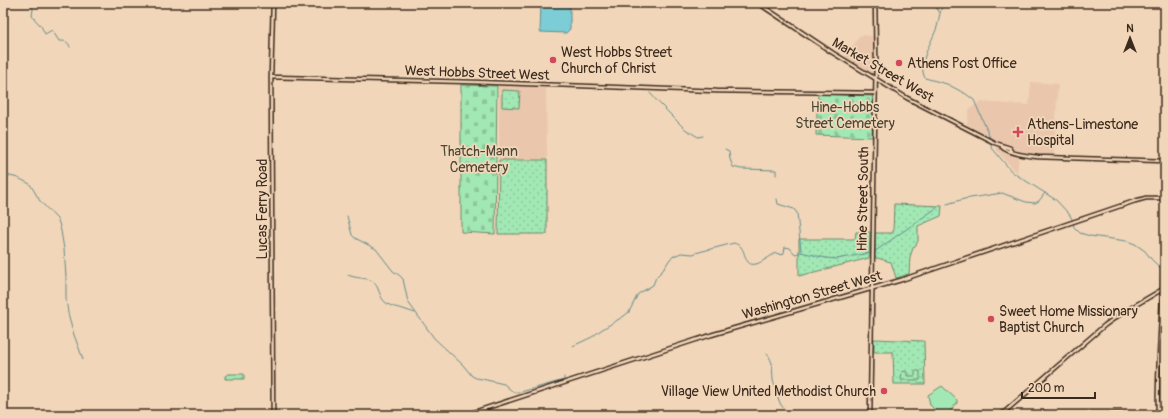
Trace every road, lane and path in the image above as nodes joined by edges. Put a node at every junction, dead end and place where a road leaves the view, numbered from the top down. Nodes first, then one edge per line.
1 (273, 3) edge
2 (758, 3) edge
3 (876, 3) edge
4 (271, 77) junction
5 (876, 79) junction
6 (875, 93) junction
7 (1165, 161) edge
8 (1165, 198) edge
9 (1165, 244) edge
10 (1164, 268) edge
11 (1164, 274) edge
12 (872, 288) junction
13 (1164, 289) junction
14 (1165, 414) edge
15 (273, 415) edge
16 (465, 415) edge
17 (870, 415) edge
18 (1002, 415) edge
19 (1043, 415) edge
20 (1158, 415) edge

1 - 4 street, Lucas Ferry Road
2 - 5 street, Market Street West
3 - 5 street, Hine Street South
4 - 6 street, West Hobbs Street West
4 - 15 street, Lucas Ferry Road
5 - 6 street, Hine Street South
5 - 7 street, Market Street West
6 - 12 street, Hine Street South
8 - 12 street, Washington Street West
9 - 10 street
10 - 11 street
11 - 13 street
12 - 16 street, Washington Street West
12 - 17 street, Hine Street South
13 - 18 street
13 - 20 street
14 - 20 street
19 - 20 street

